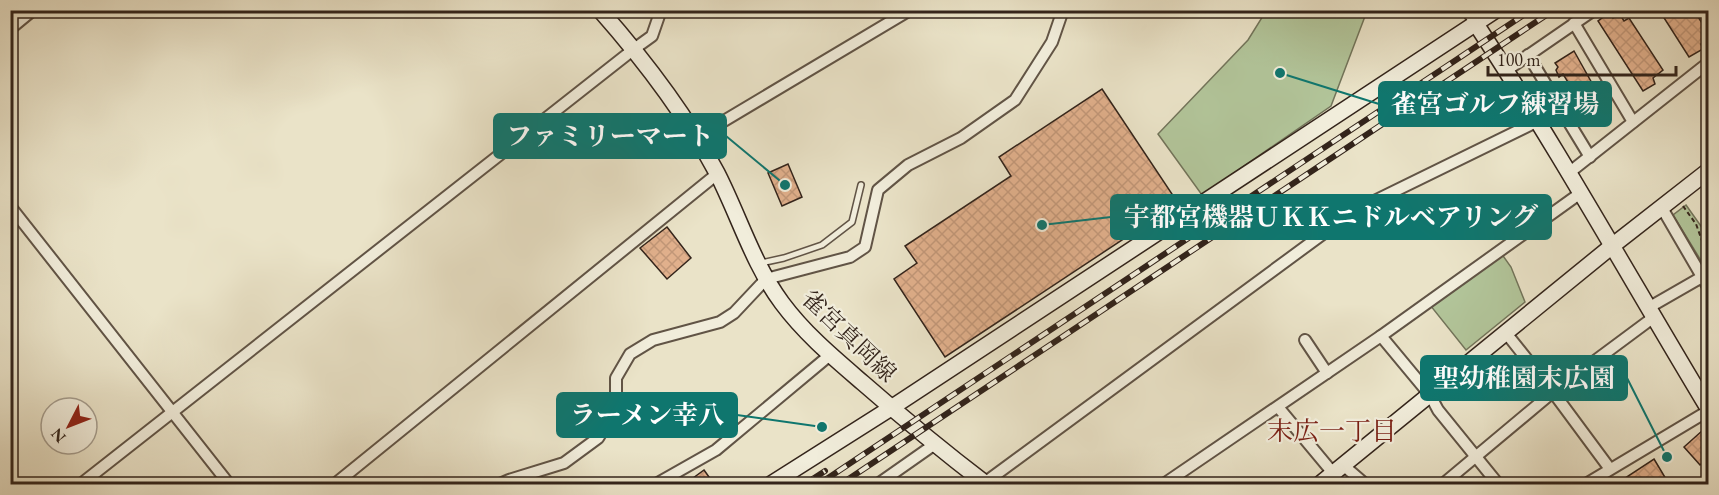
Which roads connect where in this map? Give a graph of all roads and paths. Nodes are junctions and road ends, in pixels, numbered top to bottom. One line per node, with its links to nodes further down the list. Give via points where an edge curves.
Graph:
1 (33, 10): 11 (street)
2 (600, 10): 12 (street, 雀宮真岡線)
3 (661, 10): 12 (street, via 652,36)
4 (910, 10): 18 (street)
5 (1063, 10): 32 (street, via 1052,42 1015,100 961,138 908,165 878,190 865,247 850,257)
6 (1467, 10): 10 (street)
7 (1496, 10): 10 (street)
8 (1594, 10): 9 (street)
9 (1574, 23): 13 (street); 17 (street)
10 (1476, 24): 15 (street); 43 (street)
11 (10, 28)
12 (634, 49): 18 (street, 雀宮真岡線); 45 (street)
13 (1528, 55): 15 (street); 19 (street)
14 (1708, 63): 17 (street)
15 (1507, 70): 16 (street)
16 (1538, 121): 21 (street); 57 (street, via 1354,211)
17 (1633, 122): 19 (street)
18 (697, 137): 22 (street, 雀宮真岡線)
19 (1590, 157): 21 (street)
20 (1708, 171): 25 (street)
21 (1570, 172): 24 (street)
22 (717, 174): 30 (street, 雀宮真岡線); 52 (street)
23 (861, 185): 30 (lane, via 852,222 822,245)
24 (1582, 192): 28 (street); 36 (street)
25 (1676, 196): 27 (street); 29 (path, via 1696,224)
26 (10, 206): 45 (street)
27 (1662, 208): 28 (street); 31 (street)
28 (1612, 246): 34 (street); 35 (street)
29 (1708, 256)
30 (758, 263): 32 (street, 雀宮真岡線)
31 (1702, 277): 33 (street); 34 (street)
32 (766, 279): 38 (street, 雀宮真岡線, via 794,319); 53 (street, via 735,313 720,322 653,340 630,354 616,378 616,409 598,438 564,464)
33 (1708, 287)
34 (1651, 313): 40 (street); 44 (street)
35 (1506, 333): 40 (street); 41 (street)
36 (1381, 336): 39 (street); 41 (street)
37 (1305, 340): 39 (street)
38 (830, 355): 43 (street, 雀宮真岡線); 54 (street, via 716,450)
39 (1327, 373): 42 (street)
40 (1553, 392): 47 (street); 49 (street)
41 (1430, 395): 47 (street); 48 (street)
42 (1278, 407): 48 (street); 58 (street)
43 (891, 408): 46 (street, 雀宮真岡線); 55 (street)
44 (1708, 410): 49 (street)
45 (172, 414): 50 (street); 51 (street)
46 (935, 444): 56 (street); 57 (street, 雀宮真岡線)
47 (1476, 458): 61 (street); 62 (street)
48 (1338, 469): 59 (street); 60 (street)
49 (1610, 469): 63 (street)
50 (81, 484)
51 (230, 484)
52 (335, 484)
53 (500, 484)
54 (656, 484)
55 (771, 484)
56 (878, 484)
57 (984, 484)
58 (1164, 484)
59 (1320, 484)
60 (1365, 484)
61 (1443, 484)
62 (1498, 484)
63 (1586, 484)

